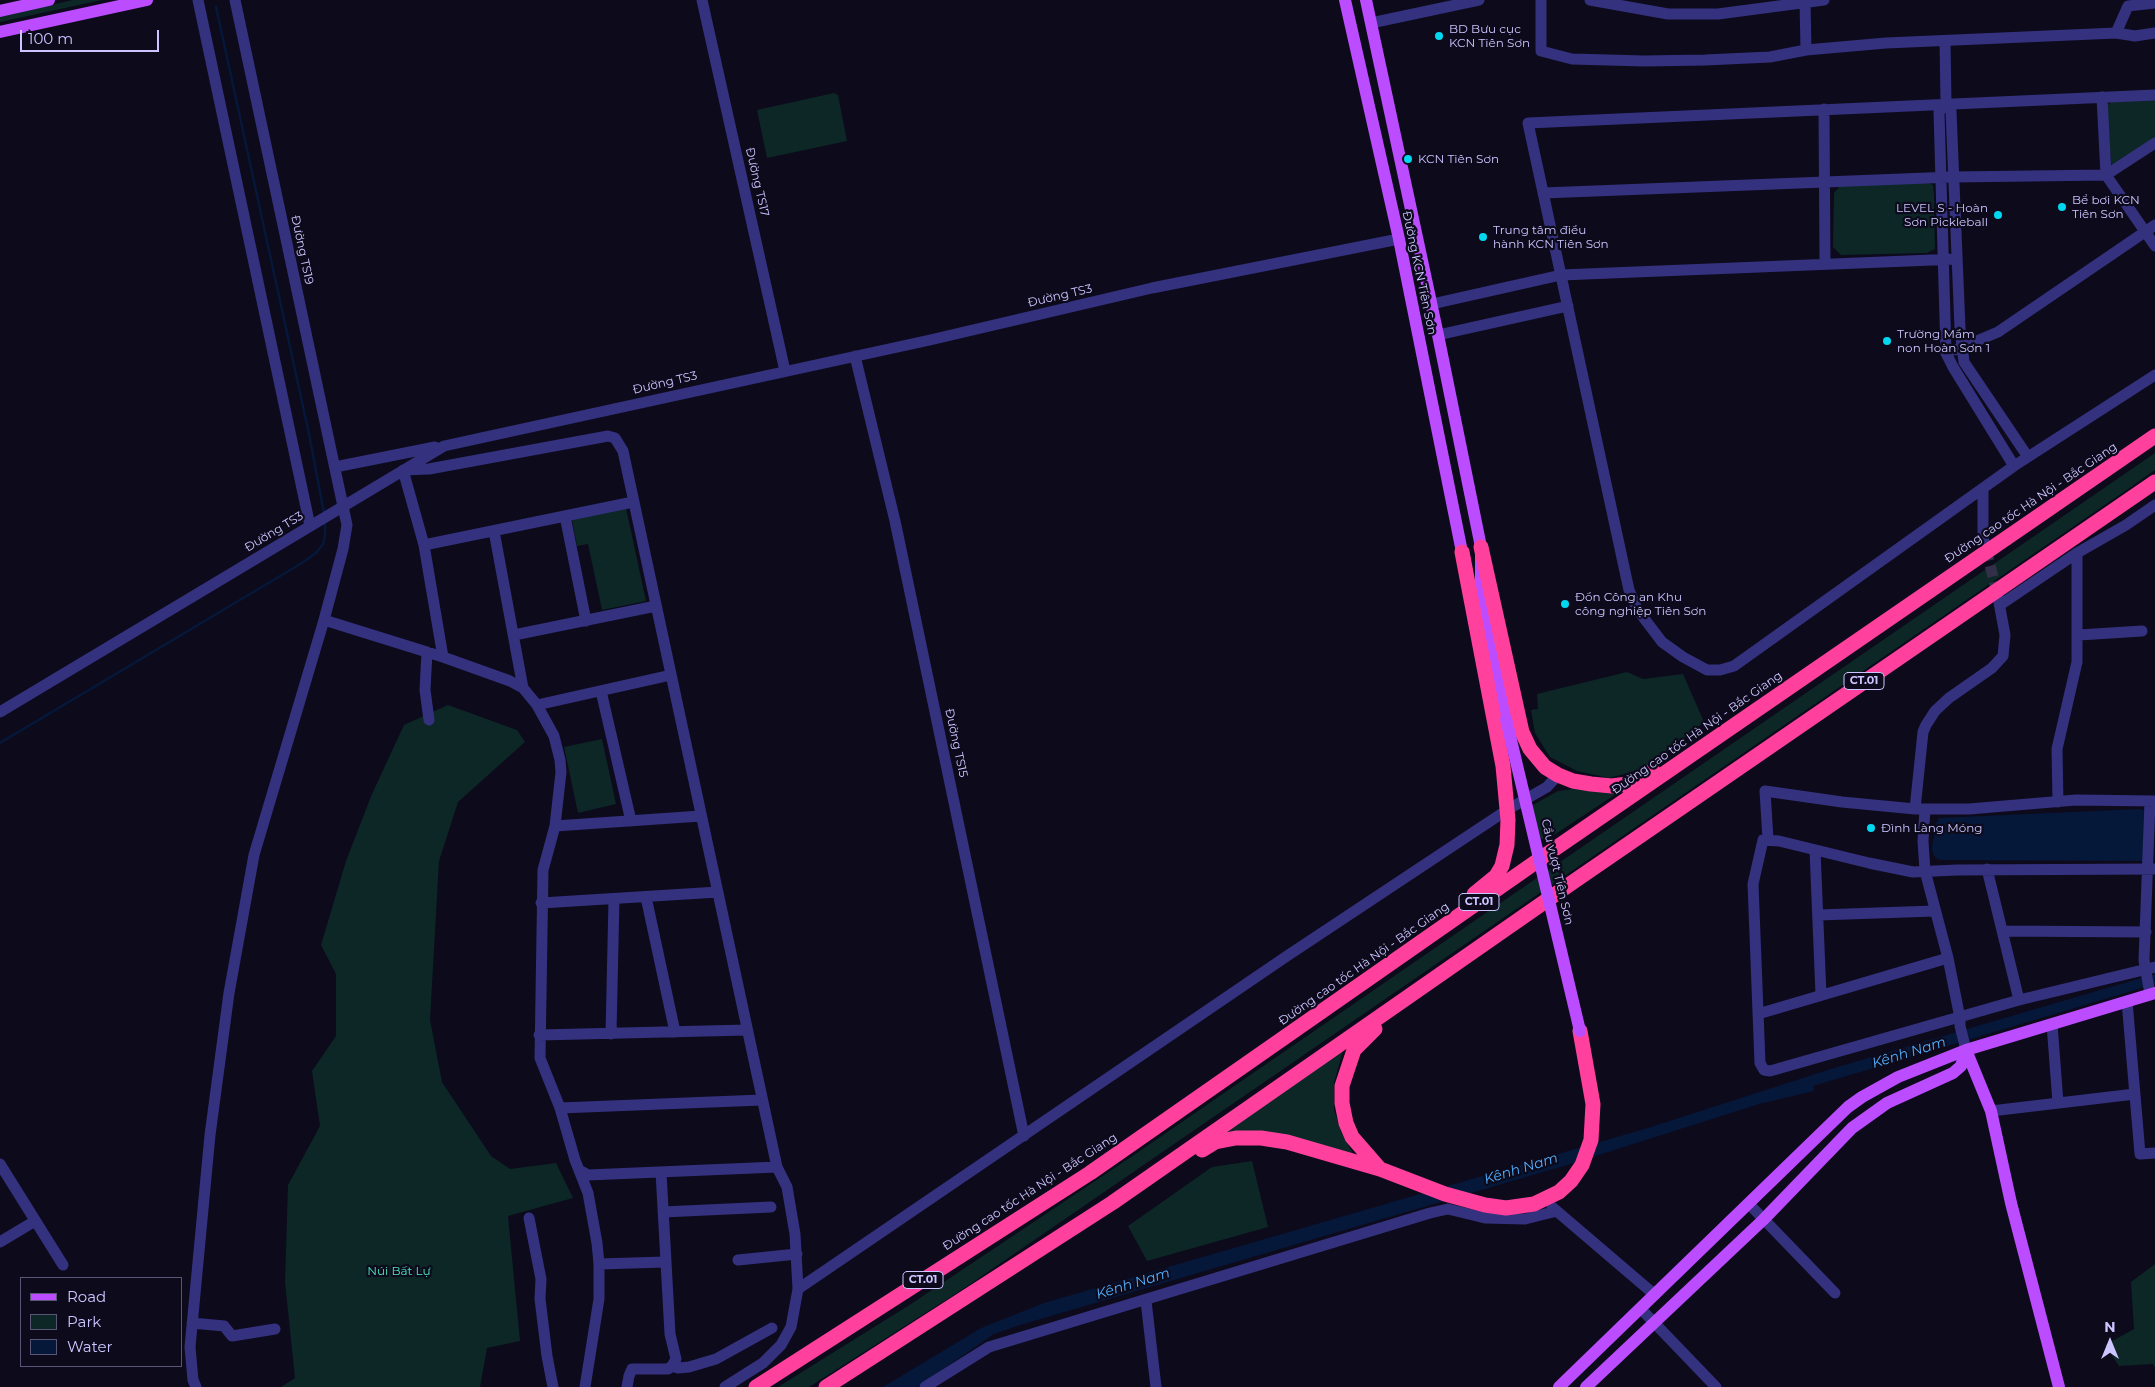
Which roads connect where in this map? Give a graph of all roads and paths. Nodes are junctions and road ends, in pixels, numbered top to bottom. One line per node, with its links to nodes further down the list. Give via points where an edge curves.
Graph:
1 (50, 0): 16 (main road)
2 (147, 0): 18 (main road)
3 (198, 0): 62 (street)
4 (235, 0): 54 (street, Đường TS19)
5 (702, 0): 48 (street, Đường TS17)
6 (1345, 0): 36 (main road, Đường KCN Tiên Sơn)
7 (1366, 0): 17 (main road, Đường KCN Tiên Sơn)
8 (1479, 0): 17 (street)
9 (1541, 0): 22 (street, via 1541,51 1572,59 1705,60 1770,57)
10 (1590, 0): 15 (street, via 1668,14)
11 (1824, 0): 12 (street)
12 (1808, 1): 15 (street); 22 (street)
13 (2128, 3): 14 (street); 20 (street)
14 (2155, 3)
15 (1734, 6)
16 (0, 11)
17 (1371, 23): 35 (main road, Đường KCN Tiên Sơn)
18 (0, 32)
19 (2155, 33): 20 (street)
20 (2116, 34): 21 (street)
21 (1945, 41): 22 (street); 25 (street)
22 (1806, 50)
23 (2155, 95): 24 (street)
24 (2102, 97): 25 (street); 28 (street)
25 (1946, 103): 26 (street); 29 (street, via 1939,112); 30 (street, via 1951,112)
26 (1824, 109): 31 (street); 32 (street, via 1528,123)
27 (2155, 143): 28 (street)
28 (2106, 175): 30 (street); 34 (street)
29 (1941, 177): 30 (street); 31 (street); 38 (street)
30 (1953, 177): 39 (street)
31 (1825, 182): 32 (street); 40 (street)
32 (1543, 193): 41 (street)
33 (2155, 224): 34 (street)
34 (2145, 231): 37 (street); 45 (street, via 1998,332)
35 (1417, 235): 36 (main road); 42 (main road, Đường KCN Tiên Sơn)
36 (1399, 239): 47 (street, Đường TS3, via 1152,288); 67 (main road, Đường KCN Tiên Sơn)
37 (2155, 246)
38 (1944, 259): 39 (street); 40 (street); 46 (street)
39 (1957, 259): 45 (street)
40 (1825, 264): 41 (street)
41 (1561, 275): 42 (street); 43 (street)
42 (1432, 304): 44 (main road, Đường KCN Tiên Sơn)
43 (1568, 306): 44 (street); 57 (street, via 1629,590 1637,609 1662,642 1707,670 1734,666)
44 (1438, 335): 65 (main road, Đường KCN Tiên Sơn)
45 (1962, 348): 46 (street); 52 (street, via 1964,362)
46 (1946, 353): 53 (street)
47 (855, 356): 48 (street, Đường TS3); 127 (street, Đường TS15, via 895,521)
48 (785, 370): 51 (street, Đường TS3)
49 (2155, 375): 52 (street)
50 (2155, 436): 74 (highway, Đường cao tốc Hà Nội - Bắc Giang / CT.01)
51 (444, 446): 54 (street); 55 (street, Đường TS3)
52 (2028, 457): 53 (street)
53 (2014, 466): 57 (street)
54 (335, 467): 60 (street, Đường TS19)
55 (403, 470): 58 (street, via 429,469 608,436 615,438 623,451); 60 (street, Đường TS3); 64 (street)
56 (2155, 482): 98 (highway, CT.01)
57 (1983, 490): 66 (street)
58 (633, 502): 61 (street); 70 (street)
59 (2155, 505): 68 (street)
60 (338, 509): 62 (street, Đường TS3); 71 (street, Đường TS19, via 347,525 344,549)
61 (565, 516): 63 (street); 72 (street)
62 (310, 526): 83 (street, Đường TS3)
63 (494, 531): 64 (street); 75 (street)
64 (424, 545): 78 (street)
65 (1481, 547): 69 (main road, Đường KCN Tiên Sơn); 85 (highway, via 1522,732 1530,749 1545,767)
66 (1986, 550)
67 (1462, 552): 69 (main road, Đường KCN Tiên Sơn); 89 (highway, via 1503,766)
68 (2077, 553): 76 (street); 88 (street, via 1999,601 2005,635 2003,656 1992,668 1934,711 1923,732)
69 (1480, 592): 117 (main road, Cầu vượt Tiên Sơn, bridge, via 1506,720)
70 (656, 606): 72 (street); 79 (street)
71 (324, 620): 77 (street); 155 (street, Đường TS19, via 254,855 243,912 228,993 210,1135)
72 (586, 621): 75 (street)
73 (2142, 631): 76 (street)
74 (1868, 633): 85 (highway, via 1814,660 1645,777 1612,786 1573,781); 134 (highway, Đường cao tốc Hà Nội - Bắc Giang / CT.01)
75 (514, 635): 80 (street)
76 (2078, 635): 87 (street, via 2077,662 2056,749)
77 (427, 652): 78 (street); 84 (street, via 425,690)
78 (443, 657): 80 (street)
79 (671, 675): 81 (street); 90 (street)
80 (523, 688): 82 (street)
81 (601, 691): 82 (street); 91 (street)
82 (537, 705): 92 (street, via 554,736 560,760)
83 (0, 712)
84 (429, 720)
85 (1558, 775): 89 (street, via 1547,787)
86 (2153, 801): 87 (street); 96 (street)
87 (2058, 802): 88 (street)
88 (1920, 809): 93 (street, via 1765,791); 97 (street)
89 (1507, 810): 127 (street); 134 (highway, via 1507,845 1496,876 1470,898 1153,1119)
90 (701, 816): 91 (street); 99 (street)
91 (631, 821): 92 (street)
92 (555, 826): 102 (street, via 543,870)
93 (1768, 838): 94 (street); 113 (street, via 1763,840 1753,884)
94 (1816, 850): 97 (street, via 1904,870); 104 (street)
95 (1987, 869): 96 (street); 97 (street); 105 (street)
96 (2152, 869): 106 (street)
97 (1925, 871): 103 (street)
98 (1573, 882): 131 (highway, via 1503,940 1370,1033 1354,1050 1342,1086 1346,1123 1352,1137); 154 (highway, CT.01, via 1112,1203)
99 (718, 892): 100 (street); 116 (street)
100 (646, 897): 101 (street); 118 (street)
101 (614, 899): 102 (street); 119 (street)
102 (541, 903): 120 (street)
103 (1935, 911): 104 (street); 107 (street)
104 (1818, 915): 110 (street)
105 (2002, 931): 106 (street); 111 (street)
106 (2146, 932): 108 (street)
107 (1948, 958): 110 (street); 114 (street)
108 (2149, 970): 109 (street); 111 (street)
109 (2153, 994): 112 (main road)
110 (1821, 995): 113 (street)
111 (2019, 1000): 114 (street)
112 (2127, 1001): 115 (main road); 122 (street)
113 (1758, 1014): 114 (street, via 1760,1063 1764,1070 1770,1071)
114 (1960, 1022): 121 (street)
115 (2052, 1024): 121 (main road); 124 (street)
116 (747, 1030): 118 (street); 123 (street)
117 (1580, 1031): 135 (highway, via 1592,1094 1592,1132 1582,1165 1565,1187)
118 (675, 1032): 119 (street)
119 (611, 1034): 120 (street)
120 (539, 1035): 125 (street, via 540,1058)
121 (1966, 1050): 126 (main road); 136 (main road, via 1898,1077 1848,1107); 141 (main road, via 1961,1066 1953,1074 1888,1104 1852,1128)
122 (2135, 1094): 124 (street); 128 (street, via 2140,1154)
123 (762, 1100): 125 (street); 130 (street)
124 (2058, 1103): 126 (street)
125 (560, 1108): 132 (street)
126 (1991, 1111): 172 (main road, via 2012,1210)
127 (1024, 1136): 149 (street)
128 (2155, 1153)
129 (0, 1164): 142 (street)
130 (777, 1167): 133 (street); 144 (street, via 787,1187)
131 (1380, 1169): 135 (highway, via 1477,1203 1506,1208); 154 (highway, via 1278,1141 1236,1138 1215,1142 1047,1255)
132 (580, 1170): 133 (street, via 588,1175); 147 (street, via 588,1193)
133 (661, 1172): 139 (street)
134 (1090, 1172): 165 (highway, Đường cao tốc Hà Nội - Bắc Giang / CT.01)
135 (1543, 1200): 138 (street)
136 (1748, 1204): 141 (street); 151 (main road)
137 (771, 1207): 139 (street)
138 (1557, 1211): 151 (street); 152 (street, via 1525,1219 1486,1218 1448,1209)
139 (663, 1212): 146 (street)
140 (529, 1218): 161 (street, via 541,1279 540,1298)
141 (1763, 1220): 150 (street); 156 (main road)
142 (35, 1221): 143 (street); 148 (street)
143 (0, 1242)
144 (797, 1254): 145 (street); 149 (street)
145 (738, 1260)
146 (665, 1262): 147 (street); 159 (street, via 670,1334 676,1359)
147 (599, 1264): 162 (street, via 599,1299)
148 (63, 1265)
149 (798, 1288): 164 (street, via 791,1327 780,1345 763,1363)
150 (1835, 1293)
151 (1656, 1295): 153 (main road)
152 (1146, 1301): 167 (street, via 989,1347); 168 (street)
153 (1641, 1310): 156 (street); 169 (main road)
154 (939, 1314): 166 (highway, CT.01)
155 (192, 1323): 158 (street, via 224,1326 232,1336); 160 (street, Đường TS19, via 190,1347)
156 (1654, 1323): 170 (main road); 171 (street)
157 (772, 1328): 159 (street, via 716,1359 689,1367)
158 (275, 1329)
159 (672, 1366): 163 (street, via 668,1369 632,1369)
160 (196, 1387)
161 (553, 1387)
162 (585, 1387)
163 (627, 1387)
164 (725, 1387)
165 (756, 1387)
166 (826, 1387)
167 (925, 1387)
168 (1156, 1387)
169 (1559, 1387)
170 (1586, 1387)
171 (1716, 1387)
172 (2059, 1387)

